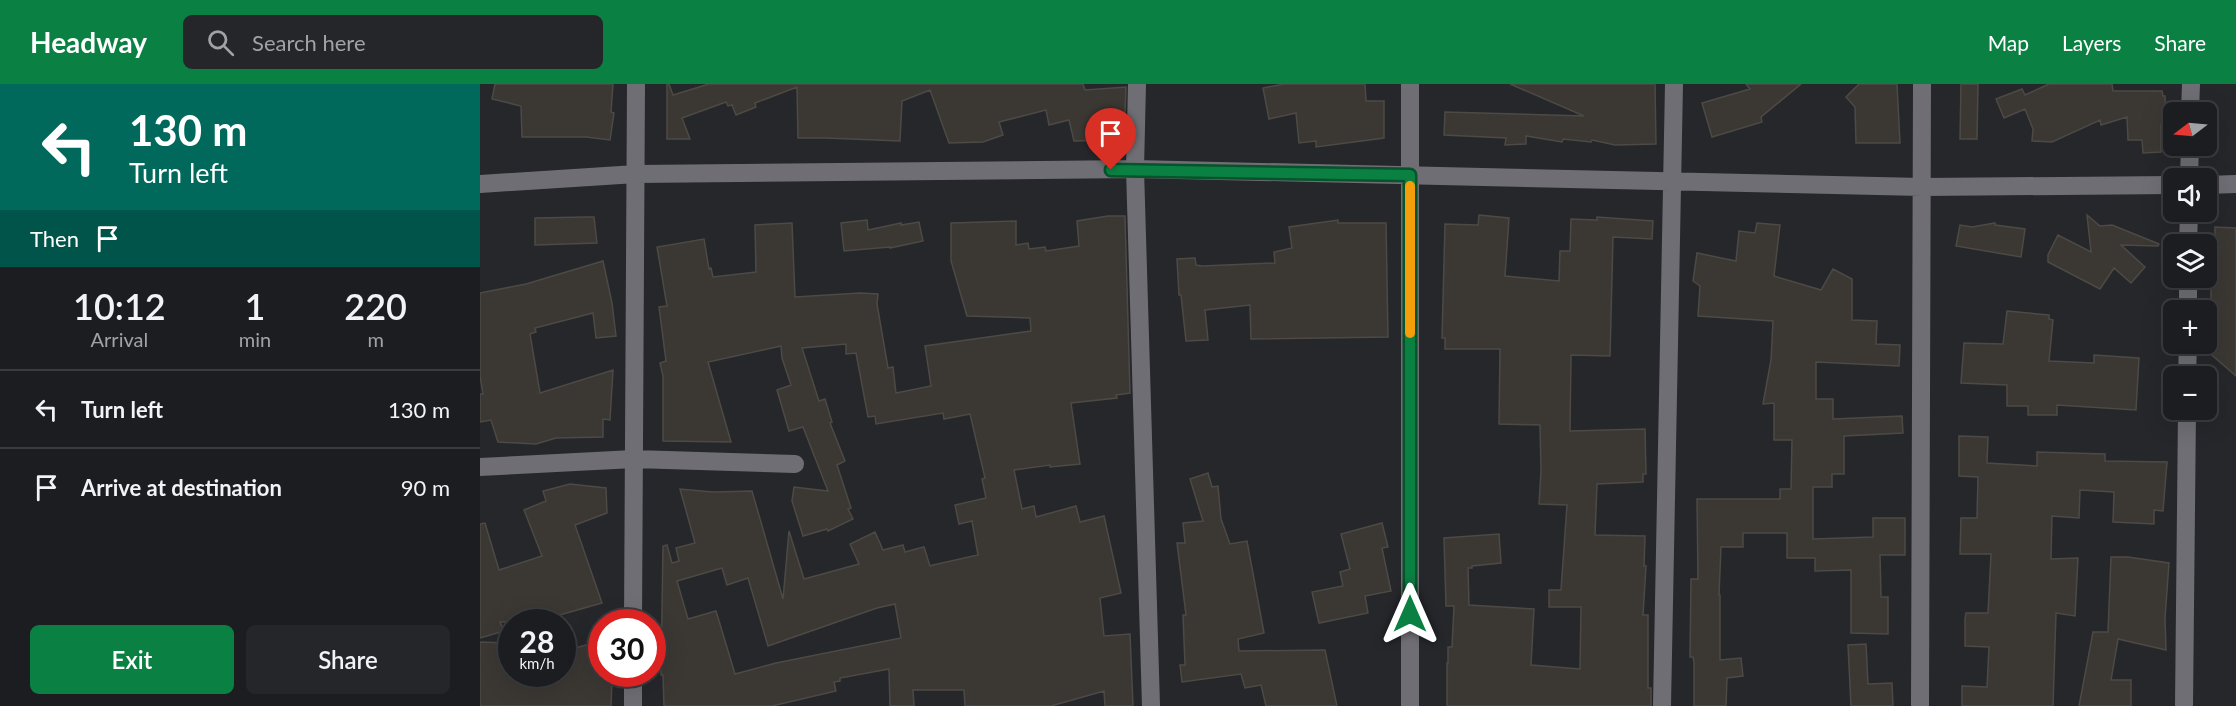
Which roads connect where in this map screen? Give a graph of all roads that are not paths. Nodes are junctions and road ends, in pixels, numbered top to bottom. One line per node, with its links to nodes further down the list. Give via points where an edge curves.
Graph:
1 (636, 84): 9 (street)
2 (1137, 84): 8 (street)
3 (1410, 84): 10 (street)
4 (1674, 84): 11 (street)
5 (1922, 84): 16 (street)
6 (2191, 84): 7 (street)
7 (2190, 102)
8 (1135, 169): 9 (street); 10 (street); 24 (street)
9 (636, 174): 12 (street); 18 (street)
10 (1410, 175): 11 (street); 25 (street)
11 (1673, 181): 16 (street); 26 (street)
12 (480, 184)
13 (2217, 184): 14 (street)
14 (2236, 184)
15 (2163, 185): 16 (street)
16 (1922, 187): 27 (street)
17 (2187, 420): 28 (street)
18 (634, 459): 19 (street); 20 (street); 21 (street)
19 (795, 464)
20 (480, 467)
21 (633, 609)
22 (633, 687): 23 (street)
23 (633, 706)
24 (1151, 706)
25 (1410, 706)
26 (1662, 706)
27 (1920, 706)
28 (2184, 706)

